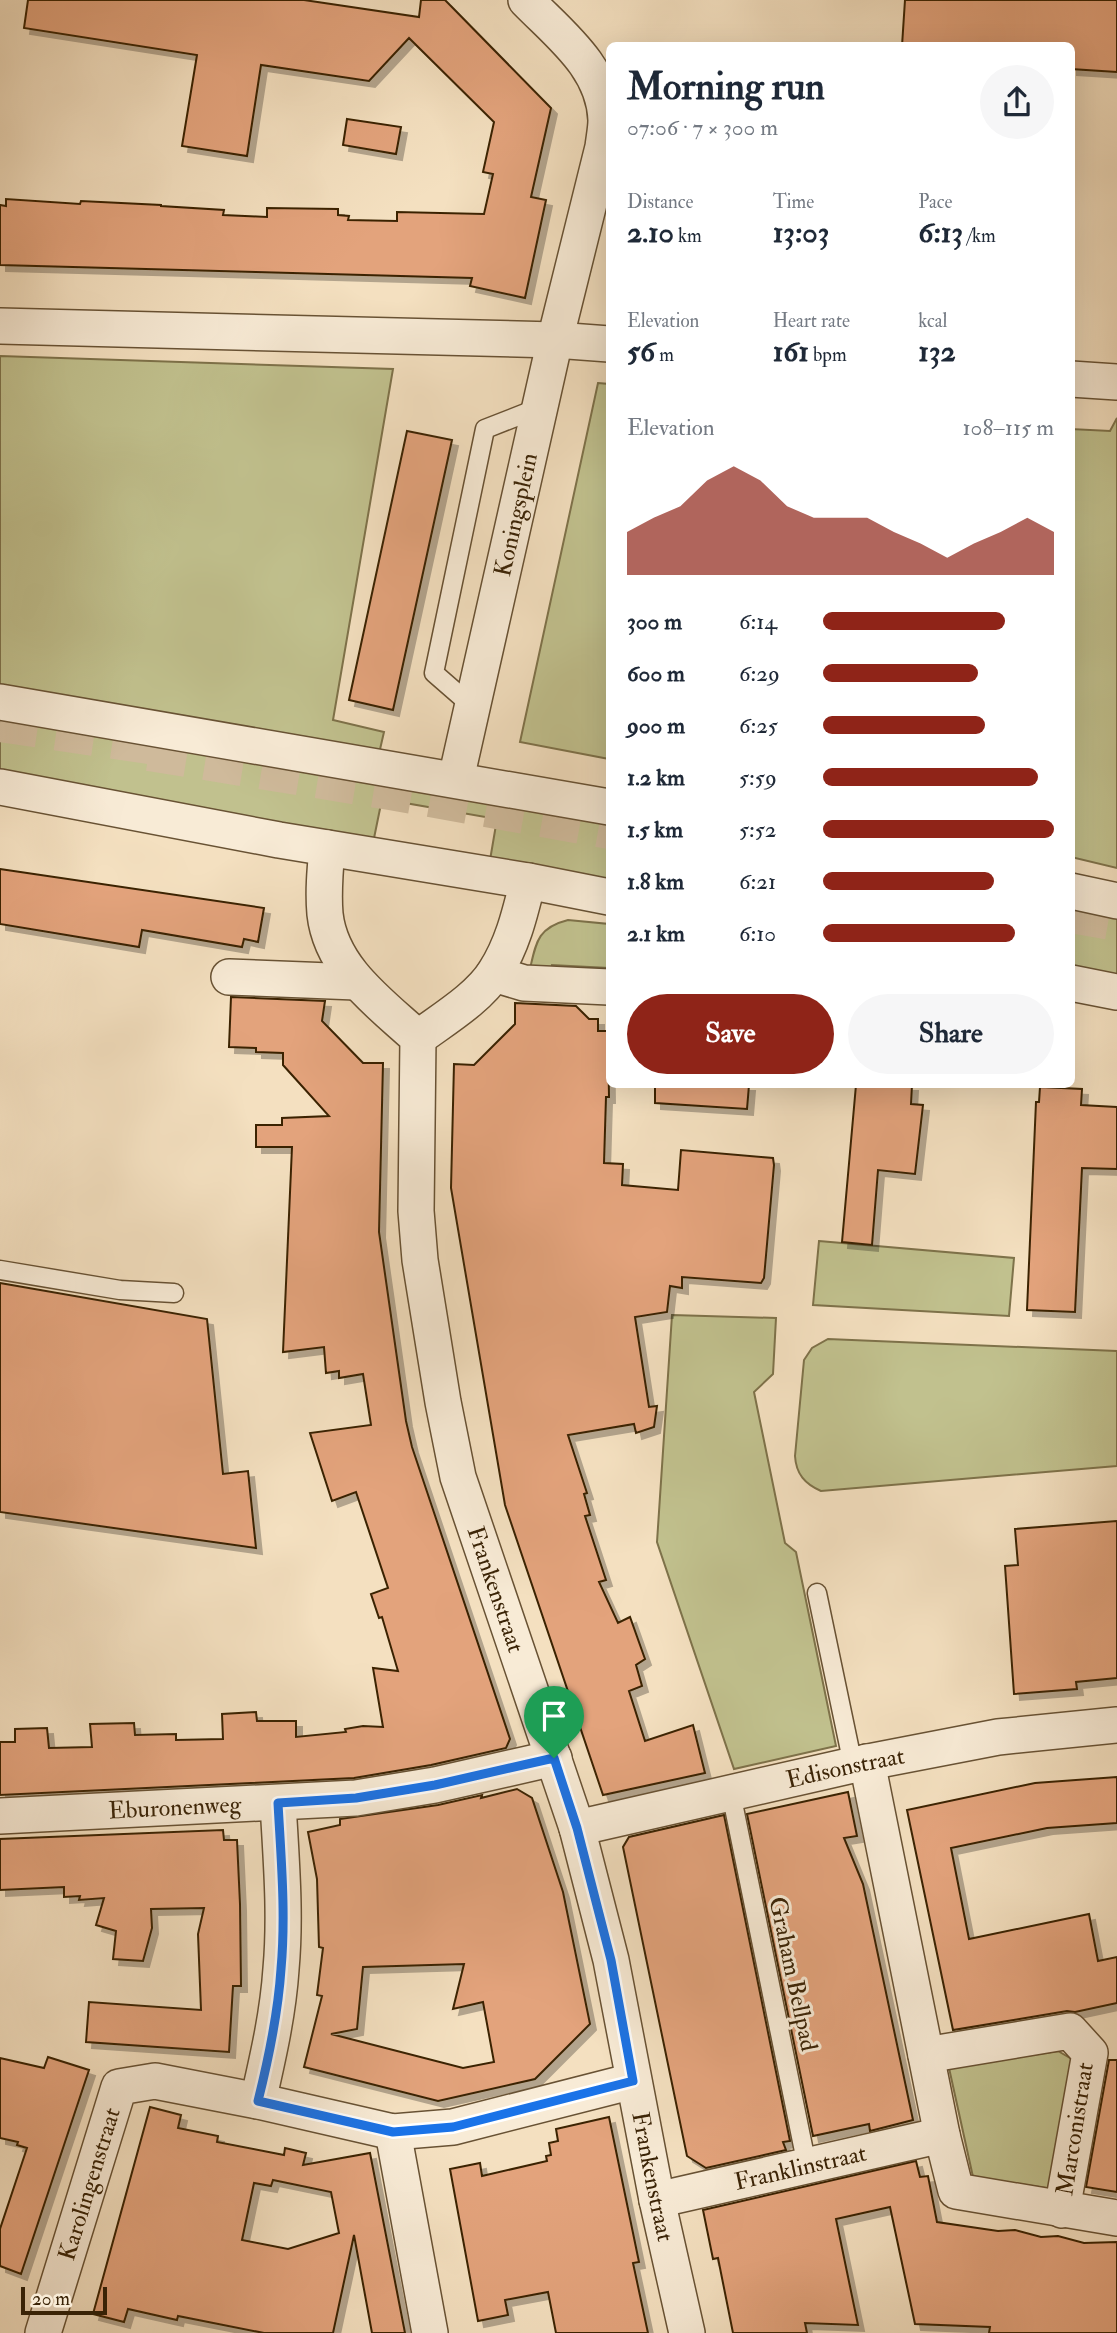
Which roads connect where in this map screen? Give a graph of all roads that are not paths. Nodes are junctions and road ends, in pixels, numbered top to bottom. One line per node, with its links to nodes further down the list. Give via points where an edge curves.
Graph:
1 (527, 0): 3 (street, Koningsplein, via 587,63 600,86 606,120)
2 (0, 326): 3 (street)
3 (555, 340): 4 (street); 5 (street, Koningsplein)
4 (606, 344)
5 (541, 407): 7 (street, Koningsplein); 7 (lane, via 485,429 434,673)
6 (0, 702): 8 (street)
7 (472, 708): 8 (street, Koningsplein)
8 (456, 779): 10 (street)
9 (0, 787): 11 (street)
10 (606, 806)
11 (327, 848): 12 (street); 18 (street, via 325,918 336,951)
12 (528, 881): 14 (street); 16 (street, via 517,927)
13 (1075, 892): 15 (street)
14 (606, 896)
15 (1117, 901)
16 (494, 974): 20 (street, via 524,983); 22 (street)
17 (229, 977): 18 (street)
18 (356, 982): 22 (street)
19 (1075, 984): 21 (street)
20 (606, 987)
21 (1117, 992)
22 (418, 1038): 27 (street, Frankenstraat, via 416,1211 443,1402 458,1477)
23 (0, 1269): 24 (lane, via 120,1290)
24 (174, 1293)
25 (817, 1593): 28 (lane)
26 (1117, 1725): 28 (street, Edisonstraat, via 998,1737)
27 (554, 1758): 30 (street, Eburonenweg, via 382,1794); 32 (street, Frankenstraat)
28 (860, 1764): 29 (street, Edisonstraat); 33 (street, Marconistraat)
29 (731, 1793): 32 (street, Edisonstraat); 38 (lane, Graham Bellpad)
30 (278, 1803): 31 (street, Eburonenweg); 35 (street, via 282,1968 273,2039)
31 (0, 1816)
32 (577, 1828): 34 (street, Frankenstraat, via 611,1960)
33 (926, 2056): 37 (street, Marconistraat); 40 (street, Marconistraat, via 1070,2031 1090,2053)
34 (633, 2081): 36 (street, via 453,2127); 39 (street, Frankenstraat)
35 (258, 2101): 36 (street); 42 (street, Karolingenstraat, via 155,2081 119,2087)
36 (393, 2132): 43 (street)
37 (943, 2135): 38 (street, Franklinstraat); 40 (street, Marconistraat, via 956,2191)
38 (807, 2166): 39 (street, Franklinstraat)
39 (657, 2200): 44 (street, Frankenstraat)
40 (1062, 2210): 41 (street, Marconistraat)
41 (1117, 2218)
42 (54, 2331)
43 (430, 2333)
44 (687, 2333)

